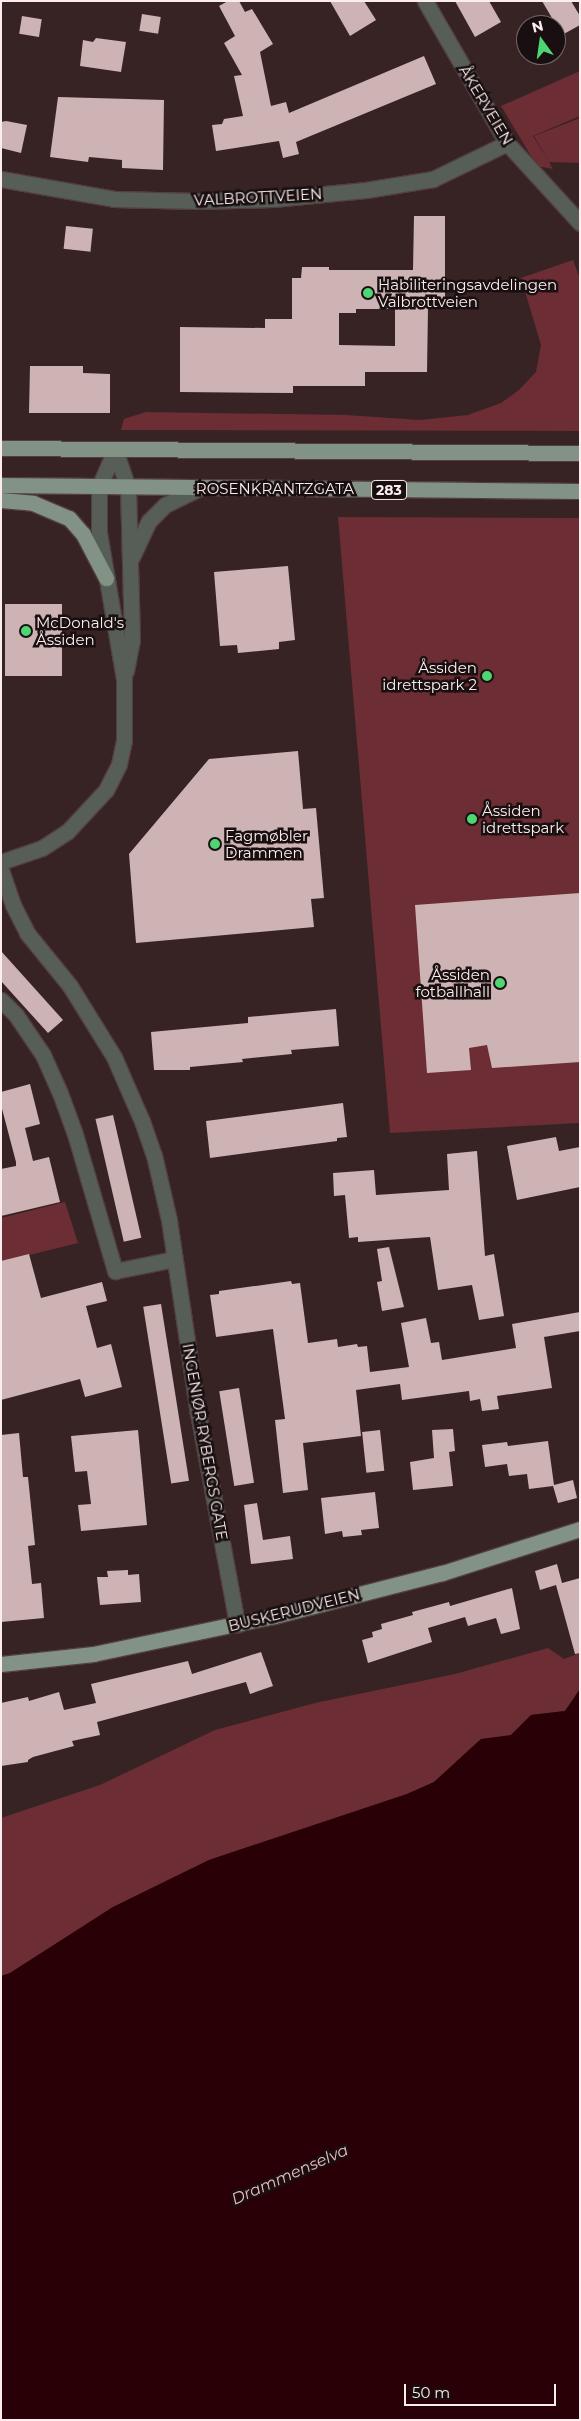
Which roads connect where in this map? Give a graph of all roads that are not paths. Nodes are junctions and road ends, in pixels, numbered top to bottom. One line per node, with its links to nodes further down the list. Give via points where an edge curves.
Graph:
1 (425, 1): 2 (street, ÅKERVEIEN)
2 (507, 142): 3 (street, VALBROTTVEIEN, via 433,179 366,190 273,199 114,199); 4 (street, ÅKERVEIEN)
3 (1, 179)
4 (580, 223)
5 (1, 448): 6 (main road)
6 (115, 450): 7 (main road); 9 (street); 10 (street)
7 (580, 452)
8 (1, 485): 9 (main road, ROSENKRANTZGATA / 283)
9 (99, 486): 10 (main road, ROSENKRANTZGATA / 283); 15 (street, via 99,532)
10 (128, 487): 11 (main road, ROSENKRANTZGATA / 283); 14 (street)
11 (198, 489): 12 (main road, ROSENKRANTZGATA / 283); 14 (street, via 165,505 149,521)
12 (580, 490)
13 (1, 500): 15 (main road, via 33,503 69,518 83,534)
14 (130, 563): 16 (street, via 132,640)
15 (106, 578): 16 (street)
16 (124, 680): 17 (street, via 124,741 106,790 67,832 42,848)
17 (1, 862)
18 (1, 870): 20 (street, INGENIØR RYBERGS GATE, via 27,933 70,986 114,1057 128,1087 154,1155)
19 (1, 1000): 20 (street, via 44,1054 76,1134 115,1271)
20 (174, 1259): 22 (street, INGENIØR RYBERGS GATE, via 198,1413)
21 (580, 1529): 22 (main road, BUSKERUDVEIEN, via 442,1573)
22 (237, 1624): 23 (main road, BUSKERUDVEIEN, via 93,1654)
23 (1, 1664)

